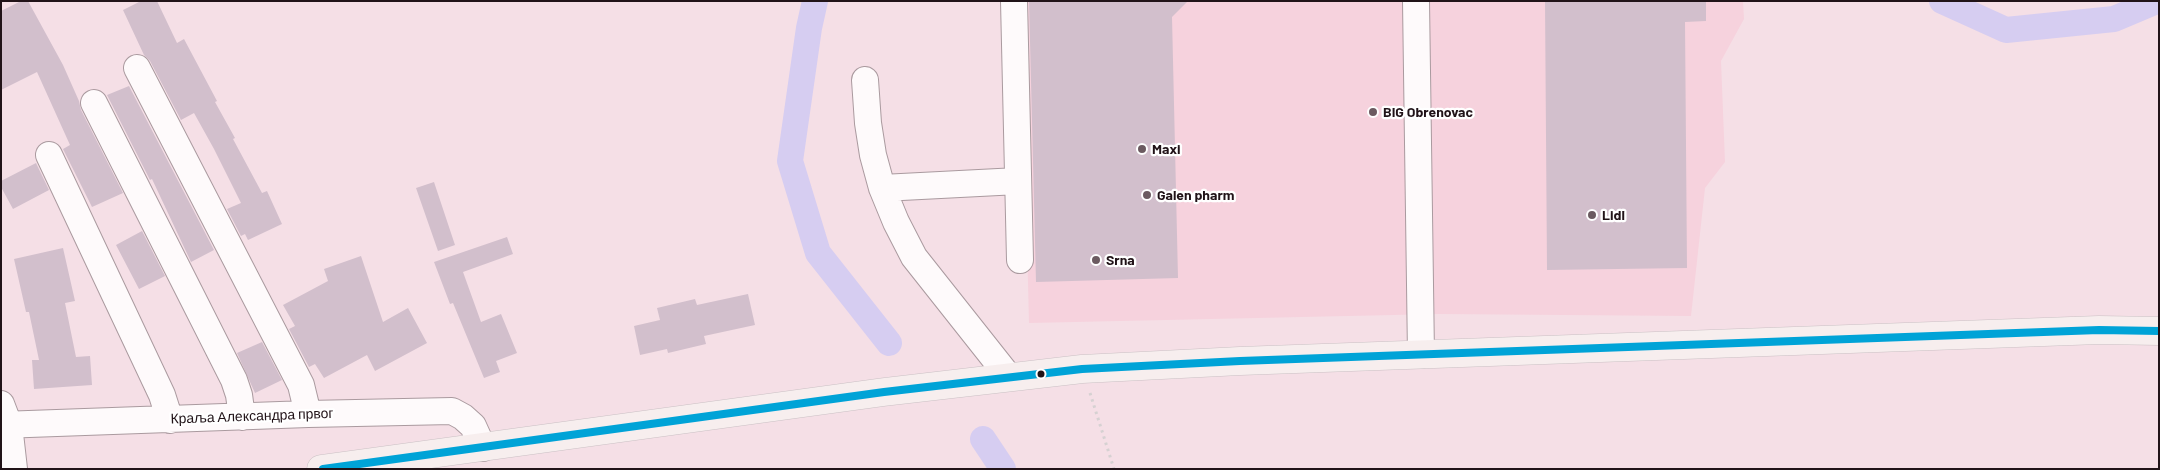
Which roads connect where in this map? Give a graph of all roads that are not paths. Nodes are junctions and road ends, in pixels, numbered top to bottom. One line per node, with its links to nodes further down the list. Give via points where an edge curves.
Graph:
1 (1014, 1): 7 (street)
2 (1416, 1): 11 (street)
3 (137, 68): 13 (street, via 301,385)
4 (865, 80): 8 (street, via 873,155)
5 (94, 103): 15 (street, via 234,380)
6 (49, 155): 16 (street, via 162,395)
7 (1018, 181): 8 (street); 9 (street)
8 (882, 188): 12 (street, via 914,257)
9 (1020, 260)
10 (2159, 331): 11 (main road, via 2099,330)
11 (1421, 354): 12 (main road, via 1082,369)
12 (1010, 377): 17 (main road)
13 (308, 414): 15 (street, Краља Александра првог); 17 (street, Краља Александра првог, via 452,411 472,426)
14 (4, 418): 16 (street, Краља Александра првог); 18 (street)
15 (242, 418): 16 (street, Краља Александра првог)
16 (170, 420)
17 (483, 448): 19 (main road)
18 (14, 469)
19 (321, 469)

